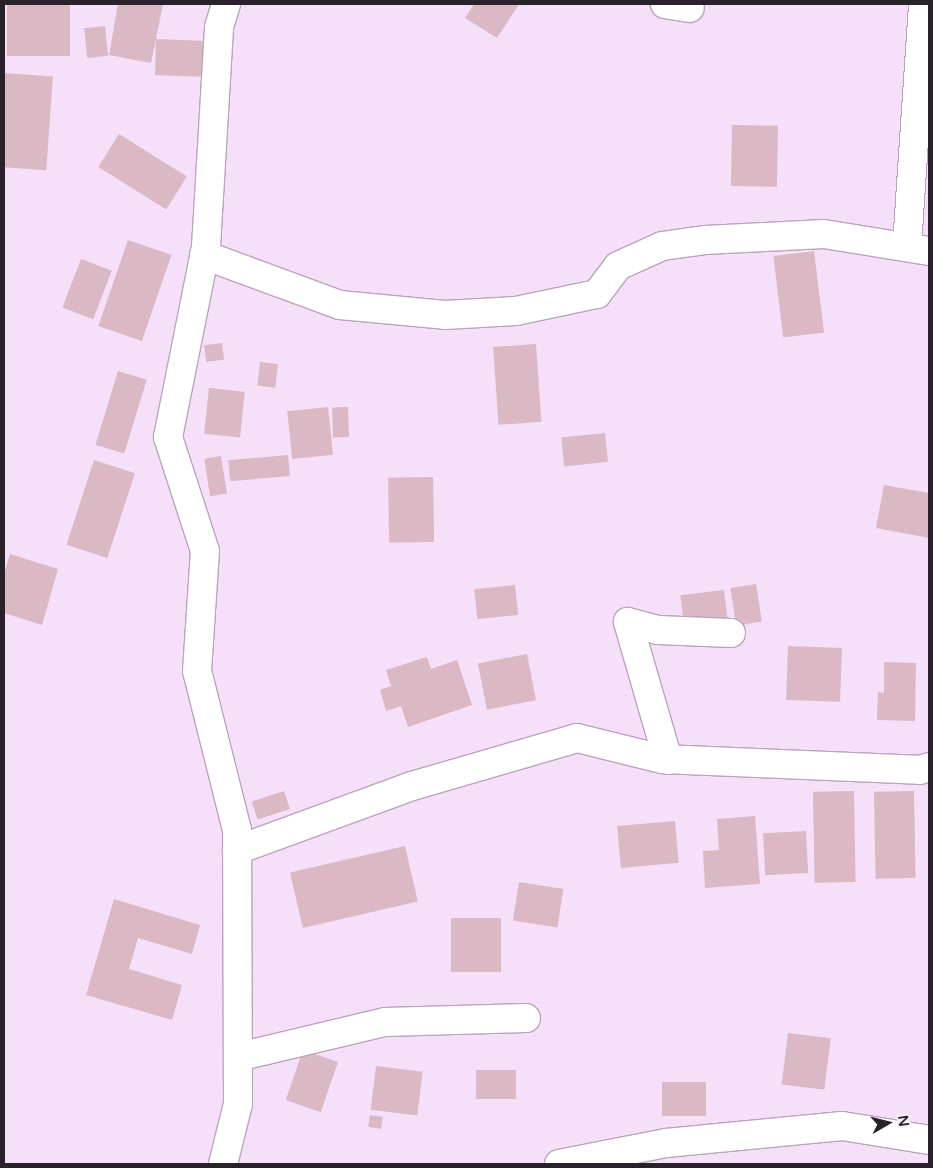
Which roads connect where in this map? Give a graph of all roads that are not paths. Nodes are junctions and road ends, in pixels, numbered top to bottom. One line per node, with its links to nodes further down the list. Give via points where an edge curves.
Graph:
1 (226, 4): 4 (street, via 220,27)
2 (922, 4): 3 (street)
3 (918, 249): 4 (street, via 824,234 705,240 662,246 618,266 597,294 516,311 445,315 340,305)
4 (204, 255): 8 (street, via 168,437 205,551 196,671 237,830)
5 (731, 633): 6 (street, via 658,630 628,622)
6 (668, 760): 7 (street, via 920,770); 8 (street, via 577,738 412,786)
7 (929, 767)
8 (237, 850): 10 (street)
9 (526, 1018): 10 (street, via 385,1022)
10 (238, 1057): 12 (street, via 238,1104)
11 (929, 1140): 13 (street, via 842,1126 666,1143)
12 (223, 1164)
13 (559, 1164)

